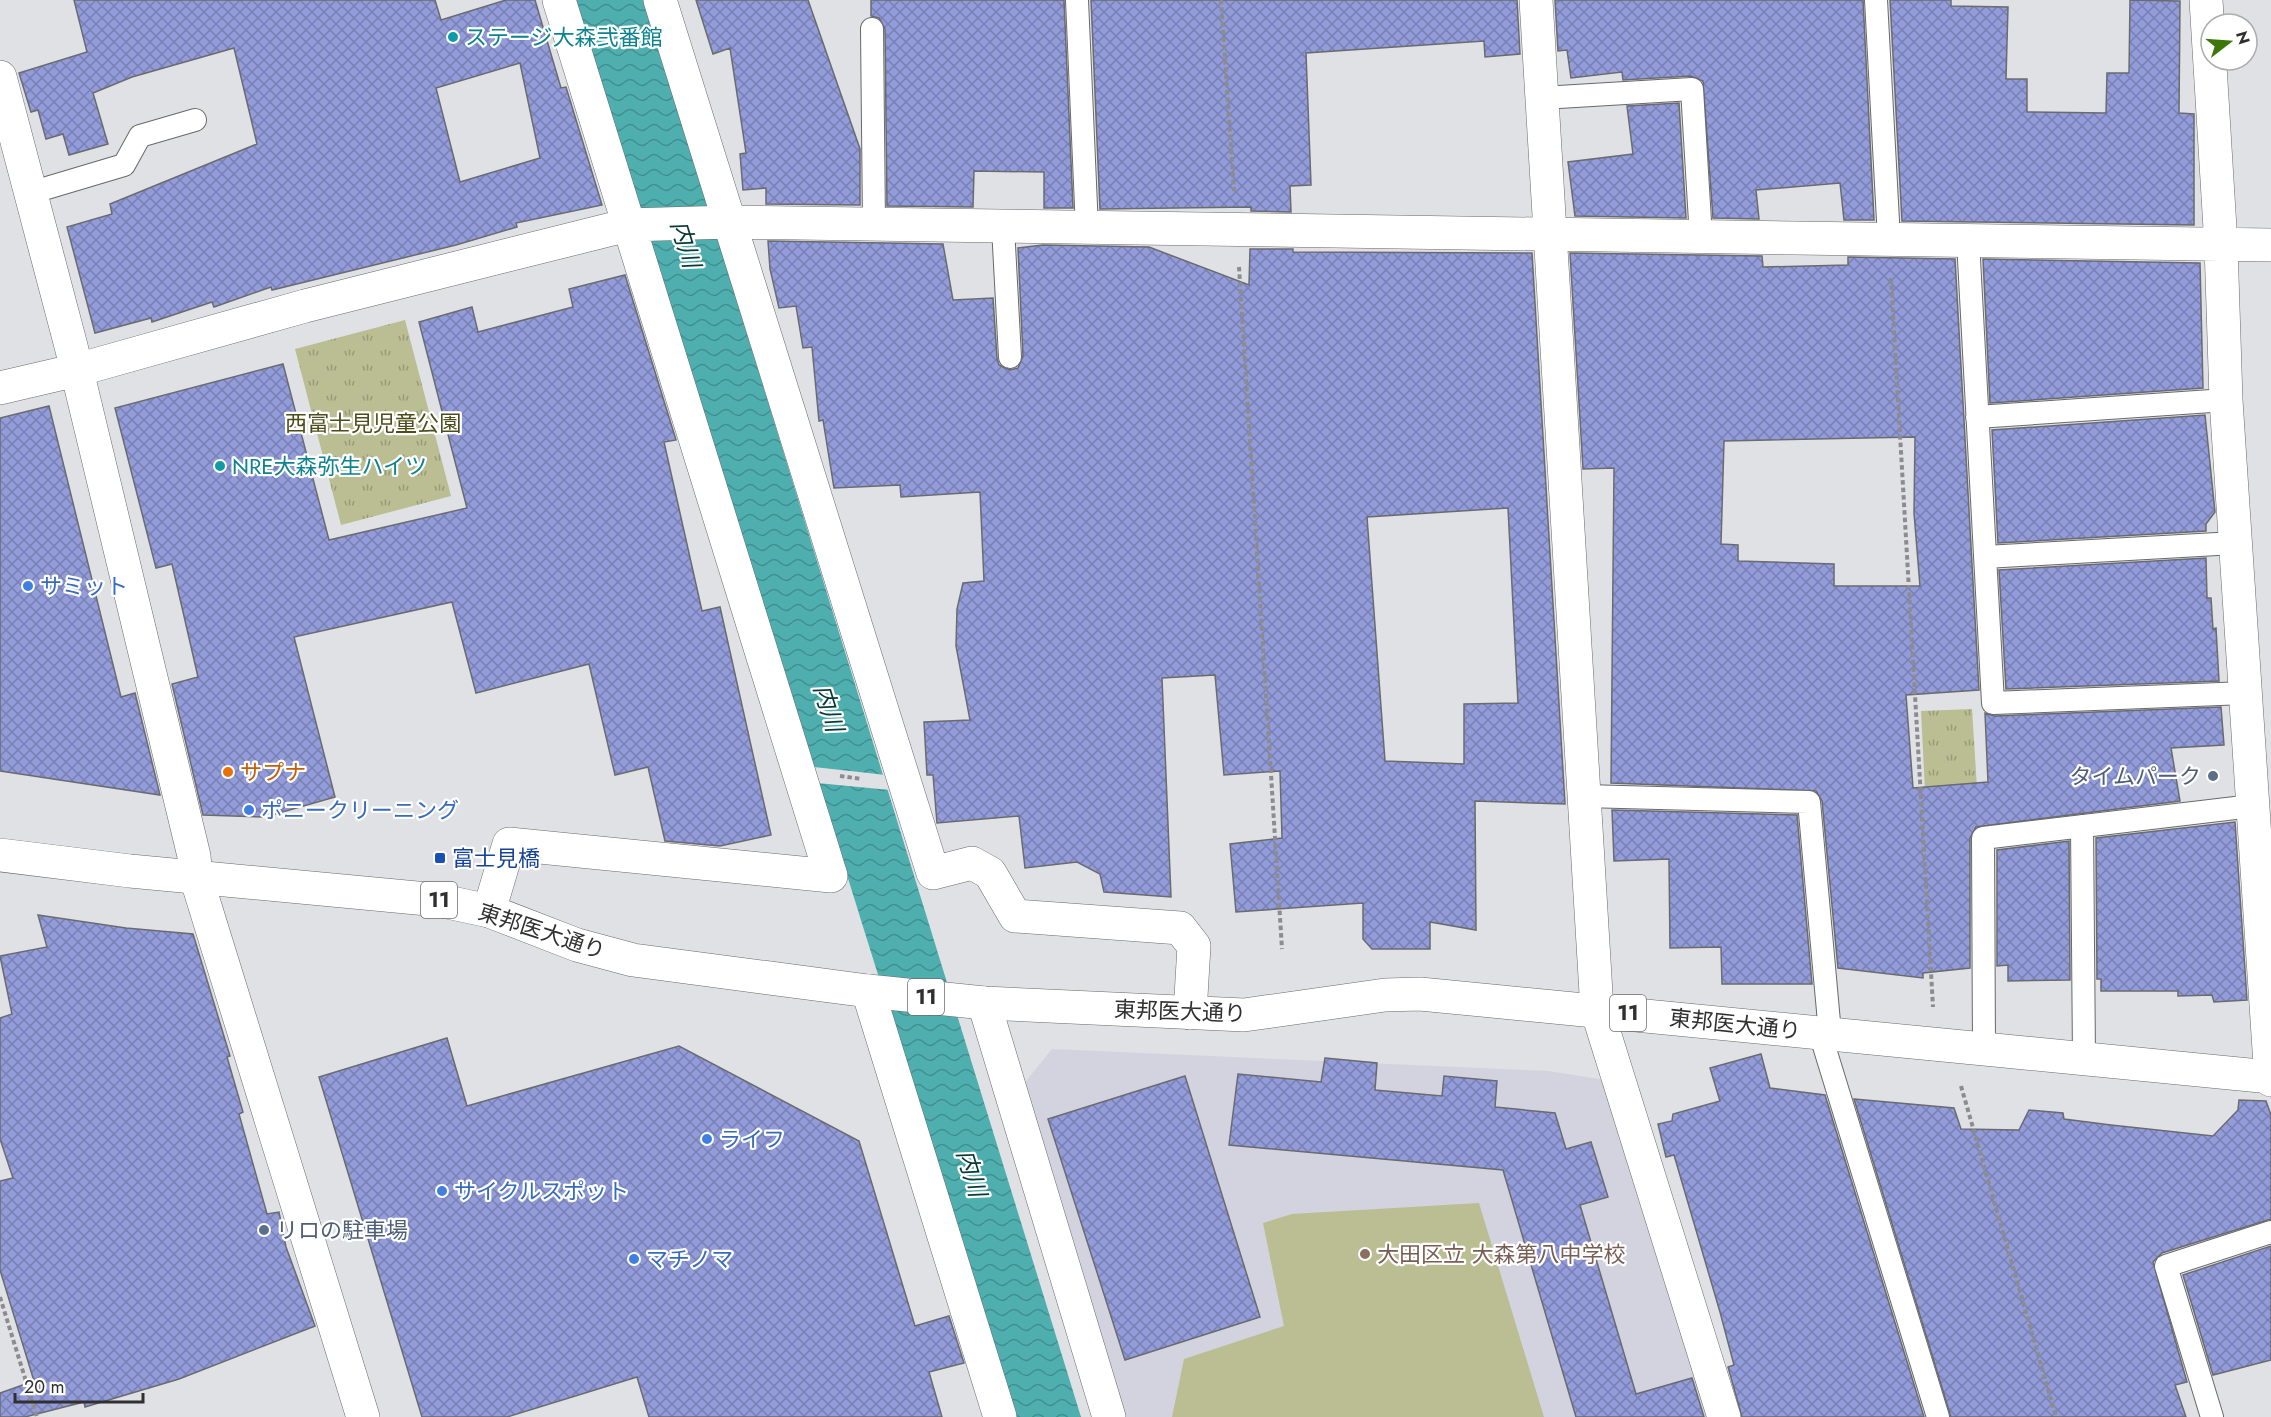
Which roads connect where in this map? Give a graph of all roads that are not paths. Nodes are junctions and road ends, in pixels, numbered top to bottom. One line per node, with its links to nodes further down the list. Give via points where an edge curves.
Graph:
1 (559, 0): 14 (street)
2 (660, 0): 12 (street)
3 (1077, 0): 16 (lane)
4 (1536, 0): 9 (street)
5 (1876, 0): 19 (lane)
6 (2206, 0): 21 (street)
7 (872, 29): 13 (lane)
8 (0, 77): 11 (street)
9 (1542, 98): 17 (street); 18 (lane, via 1692,89)
10 (195, 120): 11 (lane, via 140,136 124,165)
11 (30, 193): 24 (street)
12 (729, 222): 13 (street); 14 (street); 40 (street, via 933,873 972,863 990,873 1015,916 1180,928 1194,946)
13 (874, 224): 15 (street)
14 (628, 225): 24 (street, via 305,306); 36 (street, via 831,876 509,844)
15 (1003, 227): 16 (street); 23 (lane)
16 (1087, 229): 17 (street)
17 (1551, 236): 18 (street); 31 (street)
18 (1701, 238): 19 (street)
19 (1888, 240): 20 (street)
20 (1968, 241): 21 (street); 27 (lane)
21 (2221, 245): 22 (street); 26 (street)
22 (2271, 245)
23 (1010, 357)
24 (77, 370): 25 (street); 35 (street)
25 (0, 388)
26 (2226, 400): 27 (lane); 28 (street)
27 (1977, 417): 29 (lane)
28 (2235, 543): 29 (lane); 30 (street)
29 (1985, 557): 30 (lane, via 1993,703)
30 (2245, 693): 32 (street)
31 (1584, 796): 39 (street); 41 (lane, via 1809,802)
32 (2252, 806): 33 (lane); 44 (street)
33 (2082, 826): 42 (lane, via 1983,838); 43 (lane)
34 (0, 855): 35 (street, 東邦医大通り / 11)
35 (196, 877): 36 (street, 東邦医大通り / 11, via 438,900); 46 (street)
36 (489, 911): 37 (street, 東邦医大通り / 11, via 577,945 633,960)
37 (868, 991): 38 (street, 11); 47 (street)
38 (984, 1003): 40 (street, 東邦医大通り / 11); 48 (street)
39 (1597, 1010): 40 (street, 東邦医大通り / 11, via 1385,994 1244,1015); 41 (street, 東邦医大通り / 11); 49 (street)
40 (1190, 1013)
41 (1825, 1033): 42 (street, 東邦医大通り / 11); 50 (lane)
42 (1984, 1049): 43 (street, 東邦医大通り / 11)
43 (2084, 1059): 44 (street, 東邦医大通り / 11)
44 (2271, 1078)
45 (2271, 1232): 51 (lane, via 2166,1266)
46 (363, 1417)
47 (1000, 1417)
48 (1109, 1417)
49 (1724, 1417)
50 (1938, 1417)
51 (2212, 1417)

